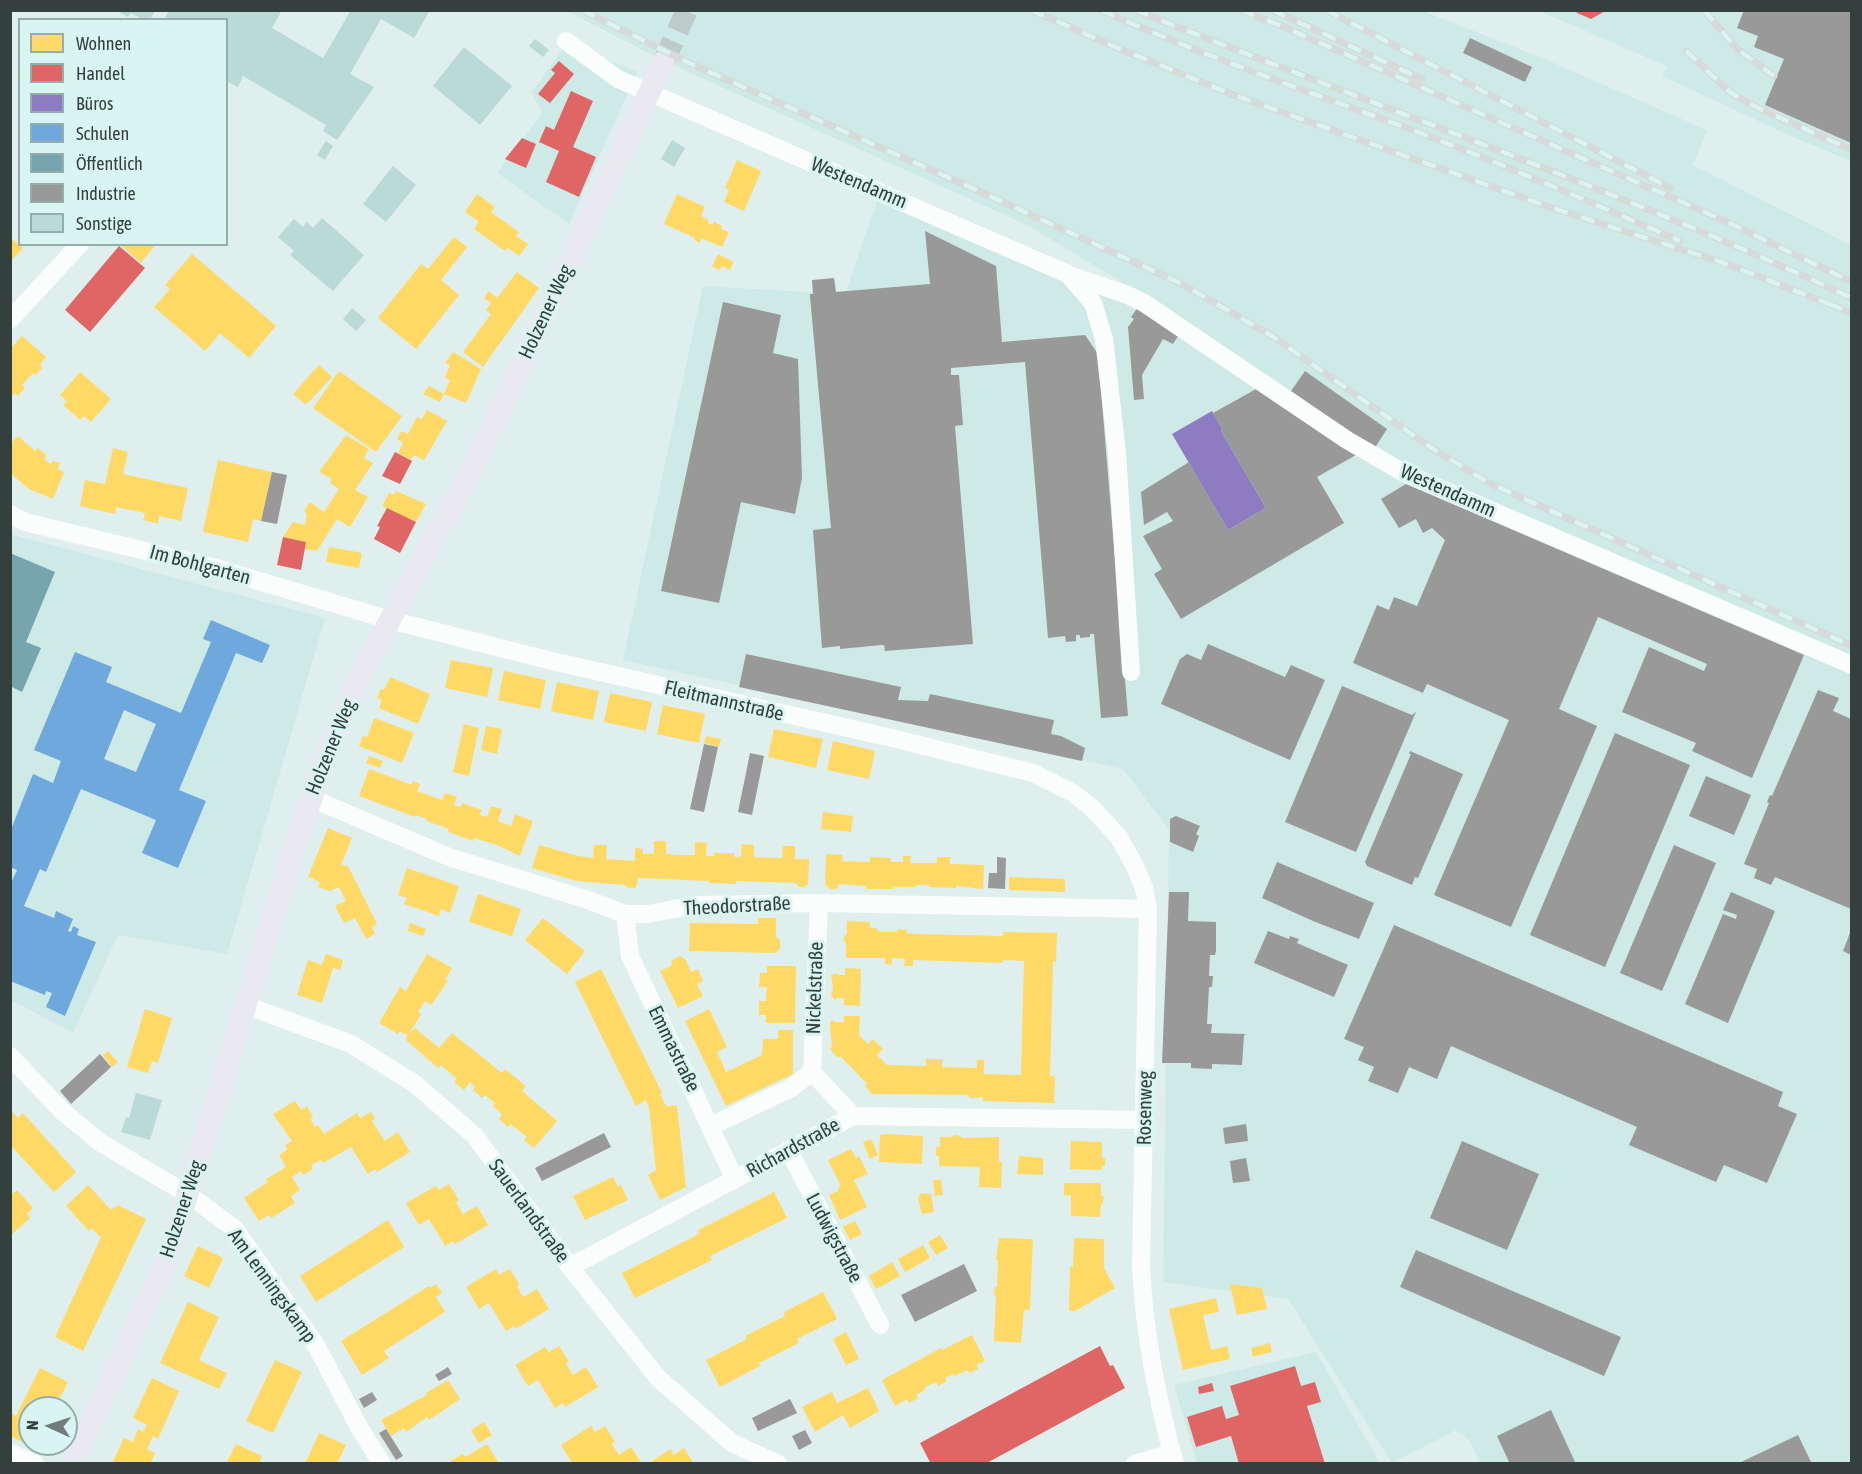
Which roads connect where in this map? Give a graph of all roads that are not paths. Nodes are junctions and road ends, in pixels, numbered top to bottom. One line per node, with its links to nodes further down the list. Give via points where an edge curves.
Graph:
1 (566, 41): 3 (street, Westendamm, via 618,79)
2 (664, 61): 3 (main road, Holzener Weg)
3 (650, 92): 5 (street, Westendamm); 8 (main road, Holzener Weg, via 475,463)
4 (78, 246): 6 (street)
5 (1068, 274): 9 (street, Westendamm, via 1144,303 1347,440 1404,473); 10 (street, Westendamm, via 1093,303 1104,339 1117,453)
6 (10, 320)
7 (10, 514): 8 (street, Im Bohlgarten, via 25,522 212,567)
8 (390, 620): 11 (street, Fleitmannstraße, via 899,740 1033,773); 12 (main road, Holzener Weg, via 358,681)
9 (1851, 665)
10 (1131, 672)
11 (1057, 784): 14 (street, Rosenweg, via 1091,807 1118,836 1135,866)
12 (311, 798): 15 (street, Theodorstraße, via 449,857); 16 (main road, Holzener Weg)
13 (819, 903): 14 (street, Theodorstraße); 15 (street, Theodorstraße, via 695,905); 18 (street, Nickelstraße)
14 (1148, 909): 20 (street, Rosenweg)
15 (625, 914): 21 (street, Emmastraße, via 630,956)
16 (245, 1005): 24 (main road, Holzener Weg); 25 (street, Sauerlandstraße, via 351,1044 415,1084 475,1136)
17 (10, 1056): 24 (street, Am Lenningskamp, via 61,1110 101,1143)
18 (812, 1072): 19 (street); 21 (street, via 791,1088)
19 (853, 1116): 20 (street, Richardstraße); 22 (street, Richardstraße)
20 (1145, 1119): 28 (street, Rosenweg, via 1140,1266 1143,1309 1155,1384)
21 (711, 1126): 23 (street, Emmastraße)
22 (789, 1151): 23 (street, Richardstraße); 26 (street, Ludwigstraße)
23 (735, 1180): 25 (street, Richardstraße)
24 (189, 1195): 30 (main road, Holzener Weg, via 167,1260); 31 (street, Am Lenningskamp, via 235,1229 317,1347)
25 (570, 1267): 32 (street, Sauerlandstraße, via 657,1378 732,1443)
26 (880, 1325)
27 (10, 1453): 29 (street)
28 (1173, 1458): 33 (street)
29 (35, 1464)
30 (72, 1464)
31 (382, 1464)
32 (778, 1464)
33 (1135, 1464)

